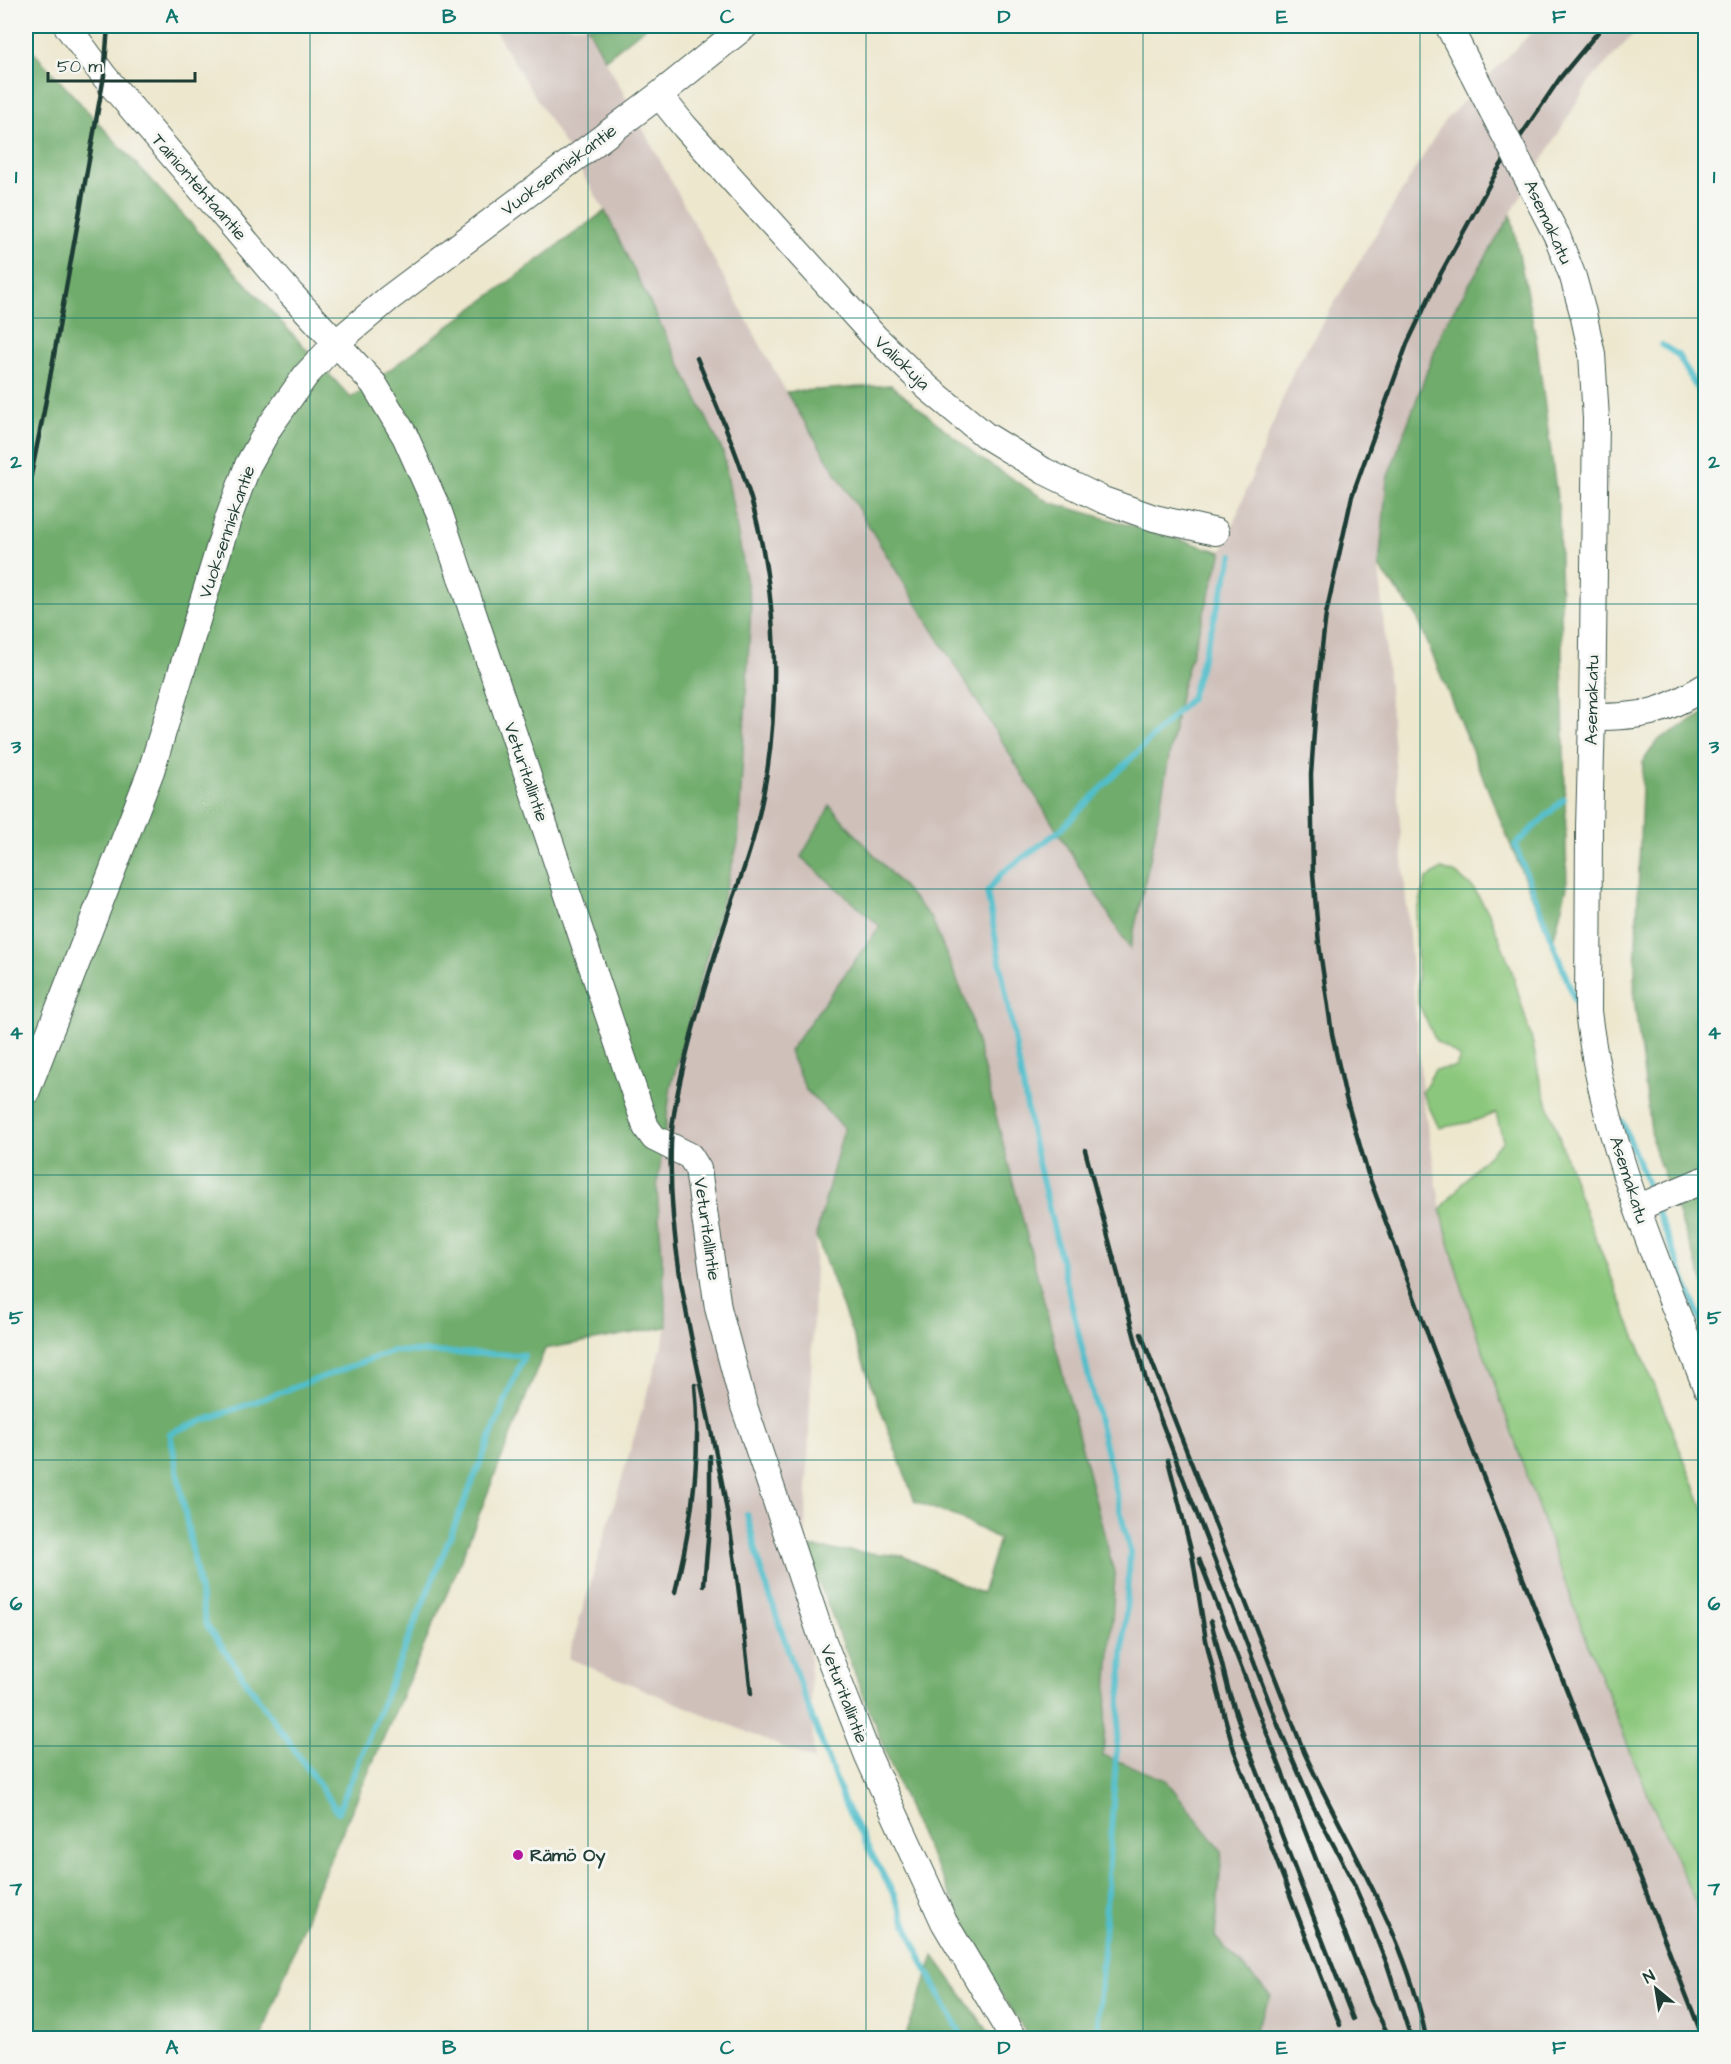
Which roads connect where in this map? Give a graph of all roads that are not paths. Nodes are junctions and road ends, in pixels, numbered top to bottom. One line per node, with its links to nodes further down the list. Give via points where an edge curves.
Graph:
1 (67, 26): 5 (street, Tainiontehtaantie, via 111,84)
2 (745, 26): 4 (street, Vuoksenniskantie)
3 (1449, 26): 8 (street, Asemakatu, bridge, via 1557,236 1573,277 1592,354 1596,419)
4 (659, 95): 5 (street, Vuoksenniskantie, via 388,299); 6 (street, Valiokuja, via 874,336 985,435 1044,471 1103,500 1154,518)
5 (337, 342): 9 (street, Vuoksenniskantie, via 306,375 270,426 249,465 228,519 151,771); 13 (street, Veturitallintie, via 380,392 405,436 439,512 646,1127 654,1138 690,1156 698,1169 718,1308 744,1406 823,1641 868,1756 944,1922)
6 (1216, 532)
7 (1706, 686): 8 (street, via 1657,712)
8 (1592, 717): 11 (street, Asemakatu, via 1588,1011 1591,1041 1617,1152)
9 (26, 1093)
10 (1706, 1179): 11 (street)
11 (1637, 1208): 12 (street, Asemakatu)
12 (1706, 1387)
13 (1013, 2038)

